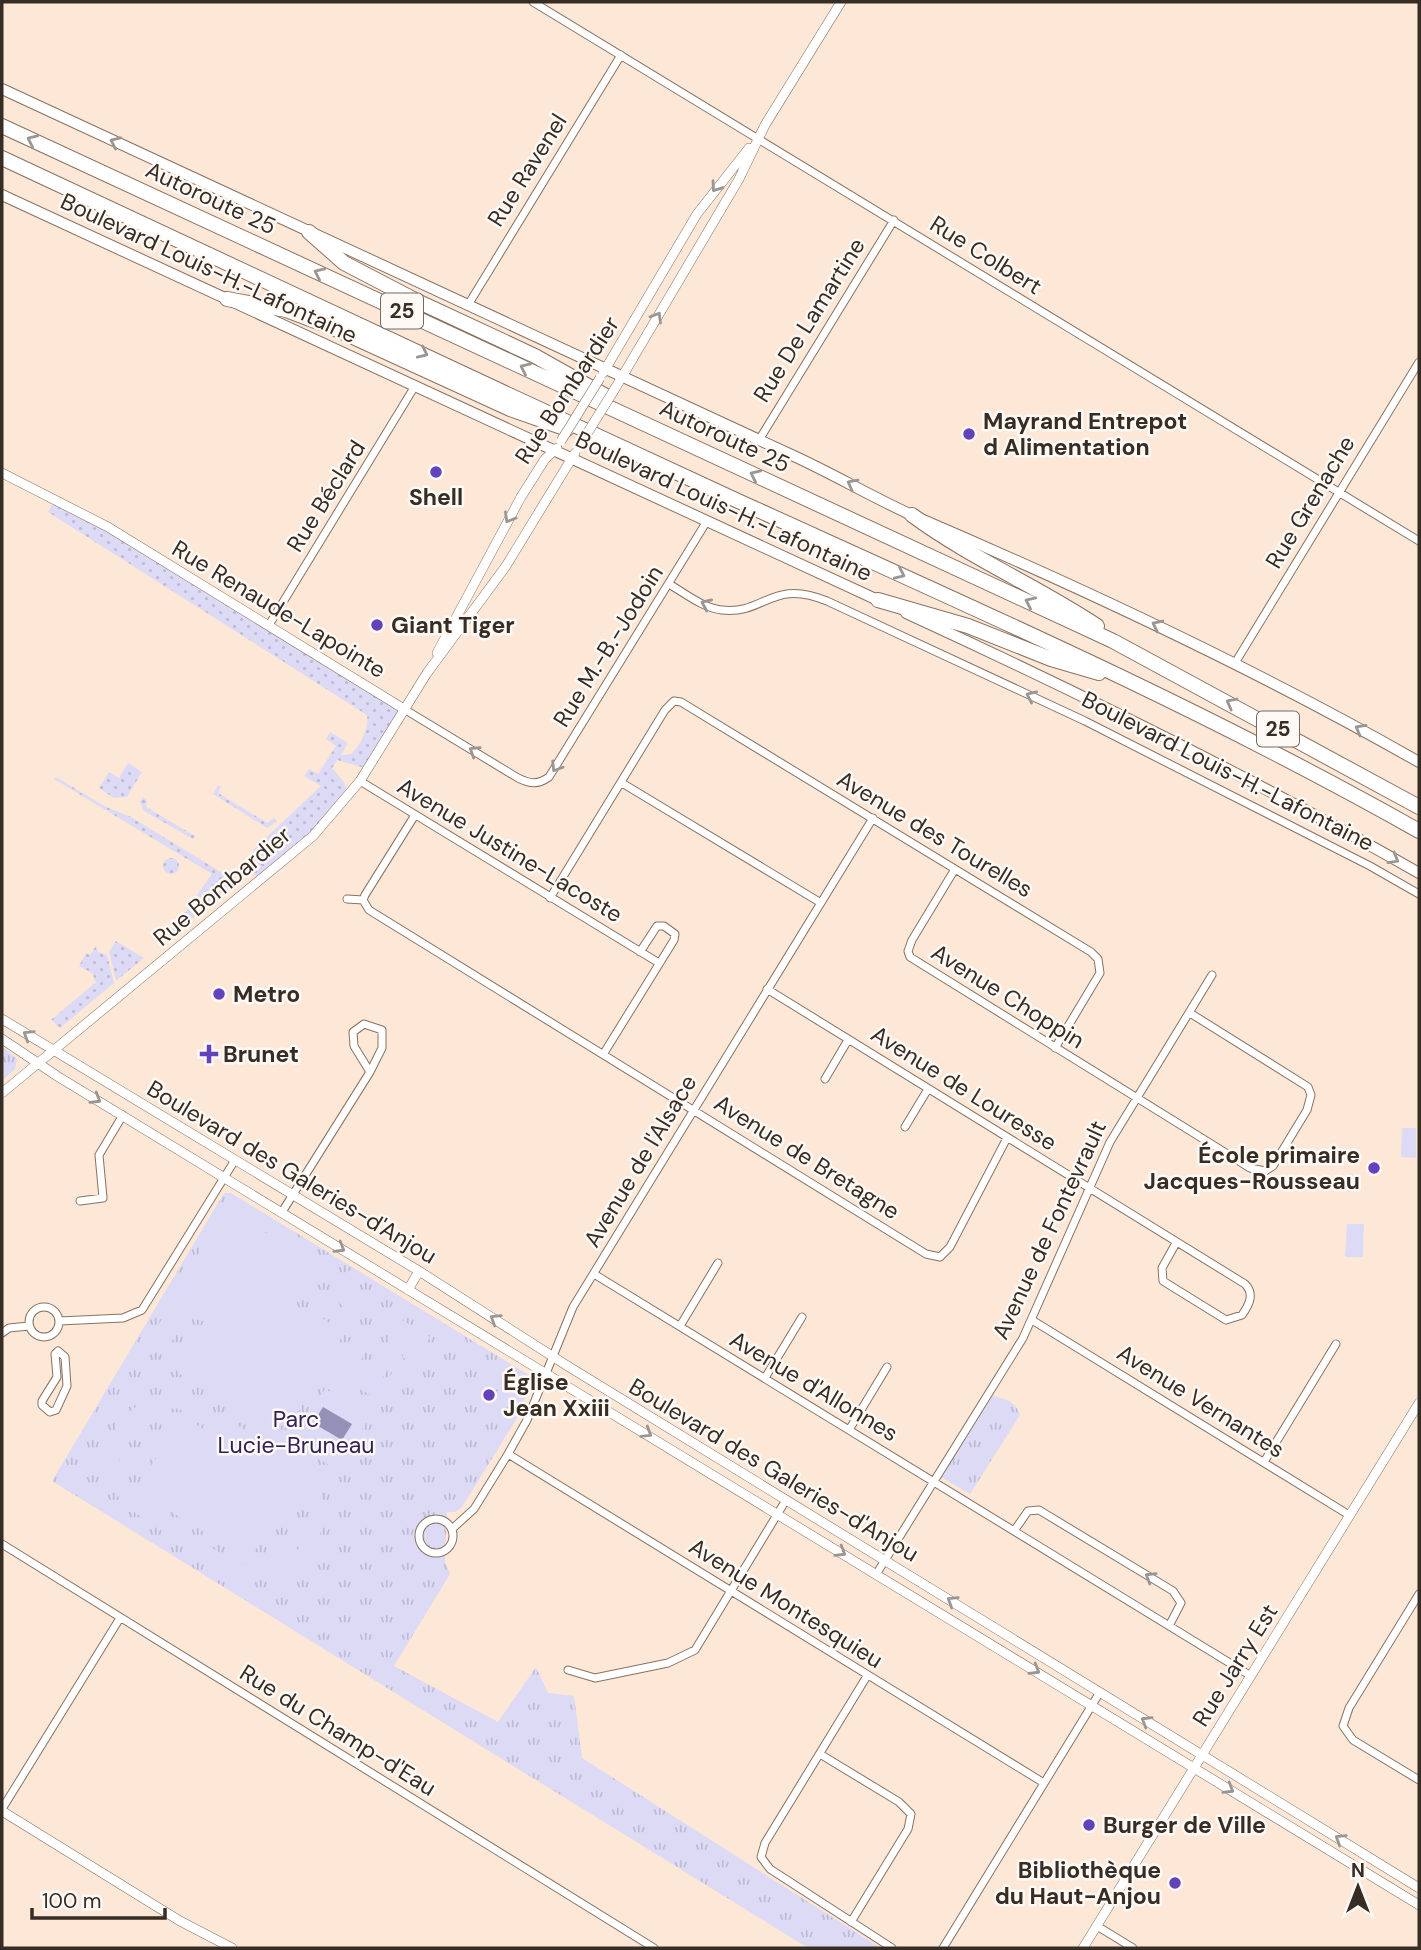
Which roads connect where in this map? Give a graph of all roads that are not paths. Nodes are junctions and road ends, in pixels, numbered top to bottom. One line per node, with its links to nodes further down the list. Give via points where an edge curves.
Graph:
1 (533, 2): 3 (street, Rue Colbert)
2 (841, 2): 6 (street, Rue Bombardier)
3 (621, 55): 6 (street, Rue Colbert); 12 (street, Rue Ravenel)
4 (2, 89): 10 (main road, one-way to 4)
5 (2, 126): 19 (highway, Autoroute 25 / 25, one-way to 5)
6 (757, 138): 9 (street, Rue Colbert); 14 (street, Rue Bombardier, one-way to 14, via 697,215); 15 (street, Rue Bombardier, one-way to 6, via 739,178)
7 (2, 158): 20 (highway, 25, one-way to 20)
8 (2, 195): 11 (main road, Boulevard Louis-H.-Lafontaine)
9 (894, 220): 17 (street, Rue De Lamartine); 23 (street, Rue Colbert)
10 (309, 232): 12 (main road); 19 (highway, via 344,263 535,356)
11 (227, 299): 16 (main road, Boulevard Louis-H.-Lafontaine); 20 (highway, via 286,310 510,409)
12 (468, 305): 14 (main road)
13 (1419, 362): 23 (street, Rue Grenache)
14 (603, 373): 15 (main road); 18 (street, Rue Bombardier, bridge)
15 (622, 376): 17 (main road); 21 (street, Rue Bombardier, bridge)
16 (415, 386): 18 (main road, Boulevard Louis-H.-Lafontaine); 29 (street, Rue Béclard)
17 (759, 440): 24 (main road, one-way to 17)
18 (558, 446): 21 (main road, Boulevard Louis-H.-Lafontaine); 32 (street, Rue Bombardier, one-way to 32, via 509,518)
19 (698, 449): 30 (highway, Autoroute 25 / 25, one-way to 19)
20 (638, 454): 33 (highway, 25, one-way to 33)
21 (571, 459): 25 (main road, Boulevard Louis-H.-Lafontaine); 32 (street, Rue Bombardier, via 487,595)
22 (2, 473): 29 (street, Rue Renaude-Lapointe, via 87,515)
23 (1339, 492): 26 (street, Rue Colbert); 31 (street, Rue Grenache)
24 (912, 515): 30 (highway, via 951,543 1050,594); 31 (main road, one-way to 24, via 1002,552)
25 (707, 521): 27 (street, Rue M.-B.-Jodoin); 28 (main road, Boulevard Louis-H.-Lafontaine)
26 (1419, 541)
27 (669, 584): 38 (street, Rue M.-B.-Jodoin, one-way to 38, via 549,777); 45 (street, Boulevard Louis-H.-Lafontaine, one-way to 27, via 1096,727 817,597 783,593 726,611 704,605)
28 (878, 600): 33 (highway, via 968,625 1051,659); 44 (main road, Boulevard Louis-H.-Lafontaine, one-way to 44, via 1189,750)
29 (270, 625): 34 (street, Rue Renaude-Lapointe)
30 (1136, 652): 39 (highway, Autoroute 25 / 25, one-way to 30)
31 (1235, 663): 35 (main road, one-way to 31)
32 (427, 673): 34 (street, Rue Bombardier)
33 (1154, 690): 42 (highway, 25)
34 (404, 709): 36 (street, Rue Bombardier); 38 (street, Rue Renaude-Lapointe, one-way to 34, via 518,778)
35 (1419, 762)
36 (360, 782): 40 (street, Avenue Justine-Lacoste); 59 (street, Rue Bombardier, via 313,835)
37 (622, 782): 41 (street, Avenue des Tourelles, via 674,701); 46 (street); 49 (street)
38 (534, 783)
39 (1419, 807)
40 (415, 815): 46 (street, Avenue Justine-Lacoste); 48 (street)
41 (873, 818): 43 (street, Avenue des Tourelles); 49 (street, Avenue de l'Alsace)
42 (1419, 831)
43 (955, 869): 58 (street, Avenue des Tourelles, via 1098,958 1100,973); 58 (street, Avenue Choppin, via 912,940 910,957)
44 (1419, 873)
45 (1419, 894)
46 (550, 898): 50 (street, Avenue Justine-Lacoste)
47 (346, 899): 48 (street)
48 (363, 900): 60 (street, Avenue de Bretagne, via 369,910)
49 (821, 903): 53 (street, Avenue de l'Alsace)
50 (640, 952): 51 (street, Avenue Justine-Lacoste); 51 (street, via 655,928 664,926 676,936)
51 (659, 963): 60 (street)
52 (1212, 975): 54 (street, Avenue de Fontevrault)
53 (767, 989): 57 (street, Avenue de Louresse); 67 (street, Avenue de l'Alsace)
54 (1190, 1013): 66 (street, Avenue de Fontevrault); 66 (street, Avenue Choppin, via 1308,1087 1310,1103 1276,1161 1265,1171 1257,1171)
55 (2, 1018): 59 (street, Boulevard des Galeries-d'Anjou, one-way to 55)
56 (2, 1039): 61 (street, Boulevard des Galeries-d'Anjou)
57 (848, 1040): 63 (street); 64 (street, Avenue de Louresse)
58 (1055, 1048): 66 (street, Avenue Choppin)
59 (53, 1051): 61 (street, Rue Bombardier); 71 (street, Boulevard des Galeries-d'Anjou)
60 (604, 1053): 67 (street, Avenue de Bretagne)
61 (39, 1062): 65 (street, Rue Bombardier); 68 (street, Boulevard des Galeries-d'Anjou, one-way to 68)
62 (370, 1072): 62 (street, via 384,1038 378,1027 364,1024 353,1032 353,1041); 74 (street)
63 (825, 1079)
64 (928, 1089): 69 (street); 70 (street, Avenue de Louresse)
65 (2, 1093)
66 (1137, 1098): 73 (street, Avenue de Fontevrault)
67 (693, 1109): 70 (street, Avenue de Bretagne, via 940,1257 950,1247); 80 (street, Avenue de l'Alsace)
68 (123, 1115): 72 (street, Boulevard des Galeries-d'Anjou); 75 (street, Boulevard des Galeries-d'Anjou, via 99,1155 103,1198)
69 (905, 1126)
70 (1007, 1138): 73 (street, Avenue de Louresse)
71 (235, 1160): 72 (street); 74 (street, Boulevard des Galeries-d'Anjou)
72 (225, 1177): 76 (street, Boulevard des Galeries-d'Anjou); 85 (street, via 142,1310 123,1318)
73 (1088, 1188): 77 (street, Avenue de Louresse); 83 (street, Avenue de Fontevrault)
74 (292, 1195): 76 (street); 79 (street, Boulevard des Galeries-d'Anjou)
75 (80, 1201)
76 (282, 1212): 81 (street, Boulevard des Galeries-d'Anjou, one-way to 81)
77 (1176, 1242): 77 (street, Avenue de Louresse, via 1248,1286 1250,1301 1242,1315 1226,1320 1163,1281 1162,1268)
78 (718, 1263): 87 (street)
79 (419, 1271): 81 (street); 92 (street, Boulevard des Galeries-d'Anjou, one-way to 79)
80 (594, 1274): 87 (street, Avenue d'Allonnes); 92 (street, Avenue de l'Alsace)
81 (408, 1290): 94 (street, Boulevard des Galeries-d'Anjou)
82 (802, 1317): 95 (street)
83 (1032, 1320): 99 (street, Avenue Vernantes); 100 (street, Avenue de Fontevrault)
84 (2, 1321): 88 (street)
85 (58, 1321): 86 (street, via 55,1312 41,1308 32,1312); 89 (street)
86 (29, 1326): 88 (street); 89 (street, via 37,1336)
87 (680, 1326): 95 (street, Avenue d'Allonnes)
88 (5, 1330)
89 (50, 1336): 91 (street)
90 (1336, 1344): 99 (street)
91 (58, 1351): 91 (street, via 57,1377 42,1405 50,1412 56,1410 68,1386 65,1357)
92 (552, 1355): 94 (street, Avenue de l'Alsace); 101 (street, Boulevard des Galeries-d'Anjou)
93 (887, 1367): 97 (street)
94 (547, 1372): 98 (street, Avenue de l'Alsace); 102 (street, Boulevard des Galeries-d'Anjou, one-way to 102)
95 (765, 1378): 97 (street, Avenue d'Allonnes)
96 (1419, 1403): 103 (street, Rue Jarry Est)
97 (849, 1430): 100 (street, Avenue d'Allonnes)
98 (508, 1454): 104 (street, Avenue de l'Alsace, via 474,1509); 109 (street, Avenue Montesquieu)
99 (1264, 1462): 103 (street, Avenue Vernantes)
100 (934, 1481): 105 (street, Avenue d'Allonnes); 107 (street, Avenue de Fontevrault)
101 (786, 1500): 102 (street); 107 (street, Boulevard des Galeries-d'Anjou)
102 (778, 1513): 108 (street, Boulevard des Galeries-d'Anjou, one-way to 108); 109 (street)
103 (1349, 1515): 115 (street, Rue Jarry Est)
104 (452, 1529): 104 (street, Avenue de l'Alsace, via 439,1519 429,1521 419,1534 422,1545 430,1552 442,1553 453,1540)
105 (1014, 1531): 112 (street, Avenue d'Allonnes); 112 (street, one-way to 105, via 1181,1604 1173,1591 1038,1510 1028,1511)
106 (2, 1544): 111 (street, Rue du Champ-d'Eau)
107 (885, 1560): 108 (street, Avenue de Fontevrault); 116 (street, Boulevard des Galeries-d'Anjou, one-way to 107)
108 (877, 1573): 117 (street, Boulevard des Galeries-d'Anjou, one-way to 117)
109 (730, 1591): 113 (street, via 695,1650 684,1658 595,1678); 114 (street, Avenue Montesquieu)
110 (1419, 1594): 121 (street, via 1349,1708 1343,1726 1353,1740)
111 (120, 1618): 123 (street); 129 (street, Rue du Champ-d'Eau)
112 (1168, 1626): 115 (street, Avenue d'Allonnes)
113 (568, 1670)
114 (867, 1676): 118 (street); 122 (street, Avenue Montesquieu)
115 (1251, 1676): 119 (street, Rue Jarry Est)
116 (1100, 1692): 117 (street); 119 (street, Boulevard des Galeries-d'Anjou, one-way to 116)
117 (1092, 1705): 120 (street, Boulevard des Galeries-d'Anjou); 122 (street)
118 (820, 1754): 126 (street, via 761,1857 770,1869); 126 (street, via 911,1814 908,1829)
119 (1202, 1755): 120 (street, Rue Jarry Est); 124 (street, Boulevard des Galeries-d'Anjou, one-way to 119)
120 (1195, 1768): 125 (street, Boulevard des Galeries-d'Anjou, one-way to 125); 127 (street, Rue Jarry Est)
121 (1419, 1779)
122 (1044, 1783): 131 (street)
123 (2, 1810): 128 (street, via 180,1921)
124 (1419, 1888)
125 (1419, 1905)
126 (851, 1922): 130 (street)
127 (1097, 1926): 132 (street, Rue Jarry Est); 133 (street)
128 (232, 1948)
129 (654, 1948)
130 (892, 1948)
131 (943, 1948)
132 (1083, 1948)
133 (1133, 1948)

